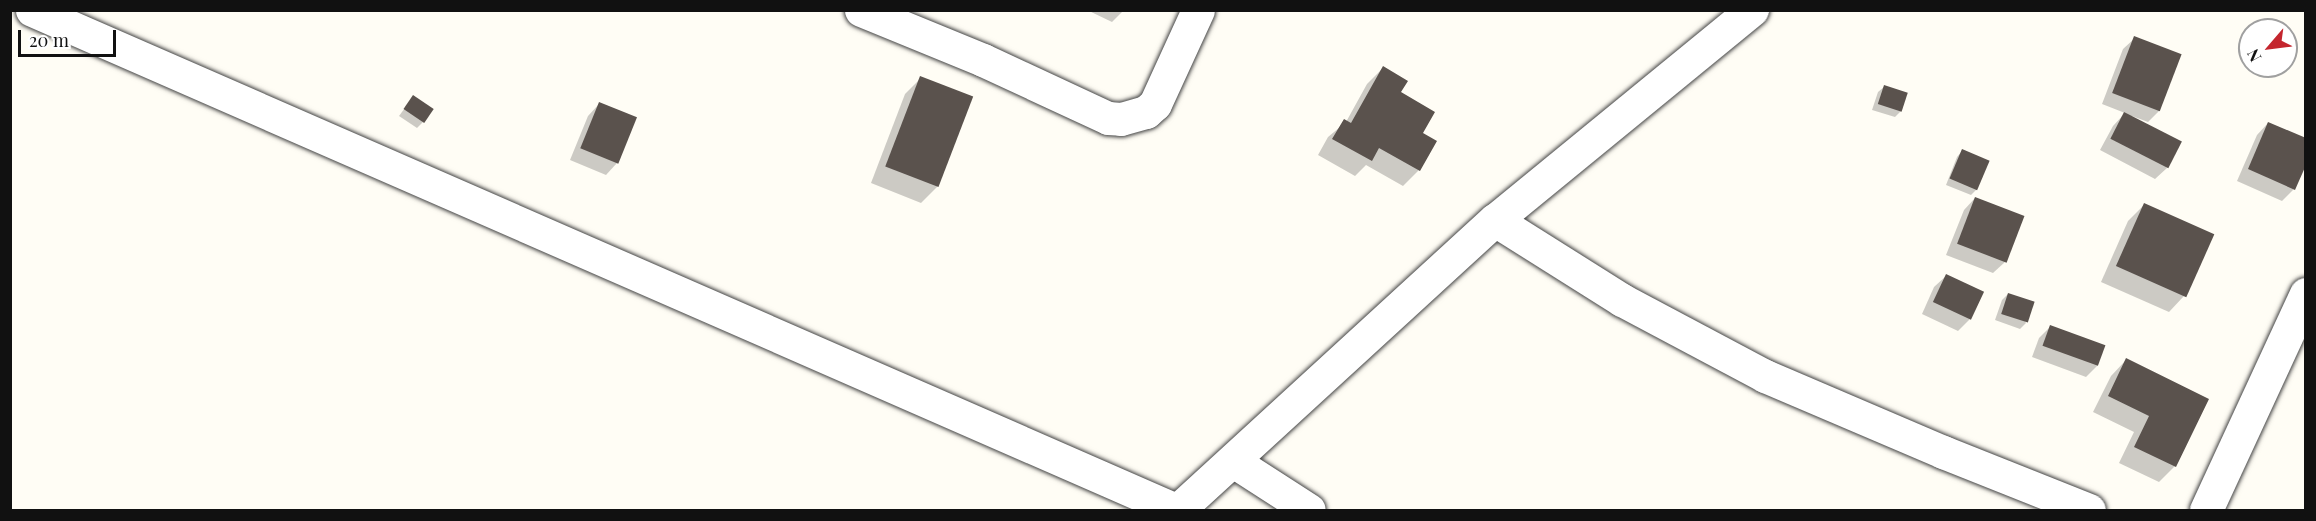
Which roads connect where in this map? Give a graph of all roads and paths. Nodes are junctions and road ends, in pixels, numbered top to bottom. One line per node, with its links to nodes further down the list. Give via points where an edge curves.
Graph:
1 (32, 10): 8 (street)
2 (861, 10): 3 (street, via 984,60 1108,118 1121,120 1146,112 1155,104)
3 (1198, 10)
4 (1752, 10): 5 (street)
5 (1495, 220): 7 (street); 10 (street, via 1622,300 1765,376)
6 (2306, 294): 11 (street)
7 (1233, 461): 8 (street); 9 (street)
8 (1177, 510)
9 (1309, 510)
10 (2089, 510)
11 (2206, 510)

